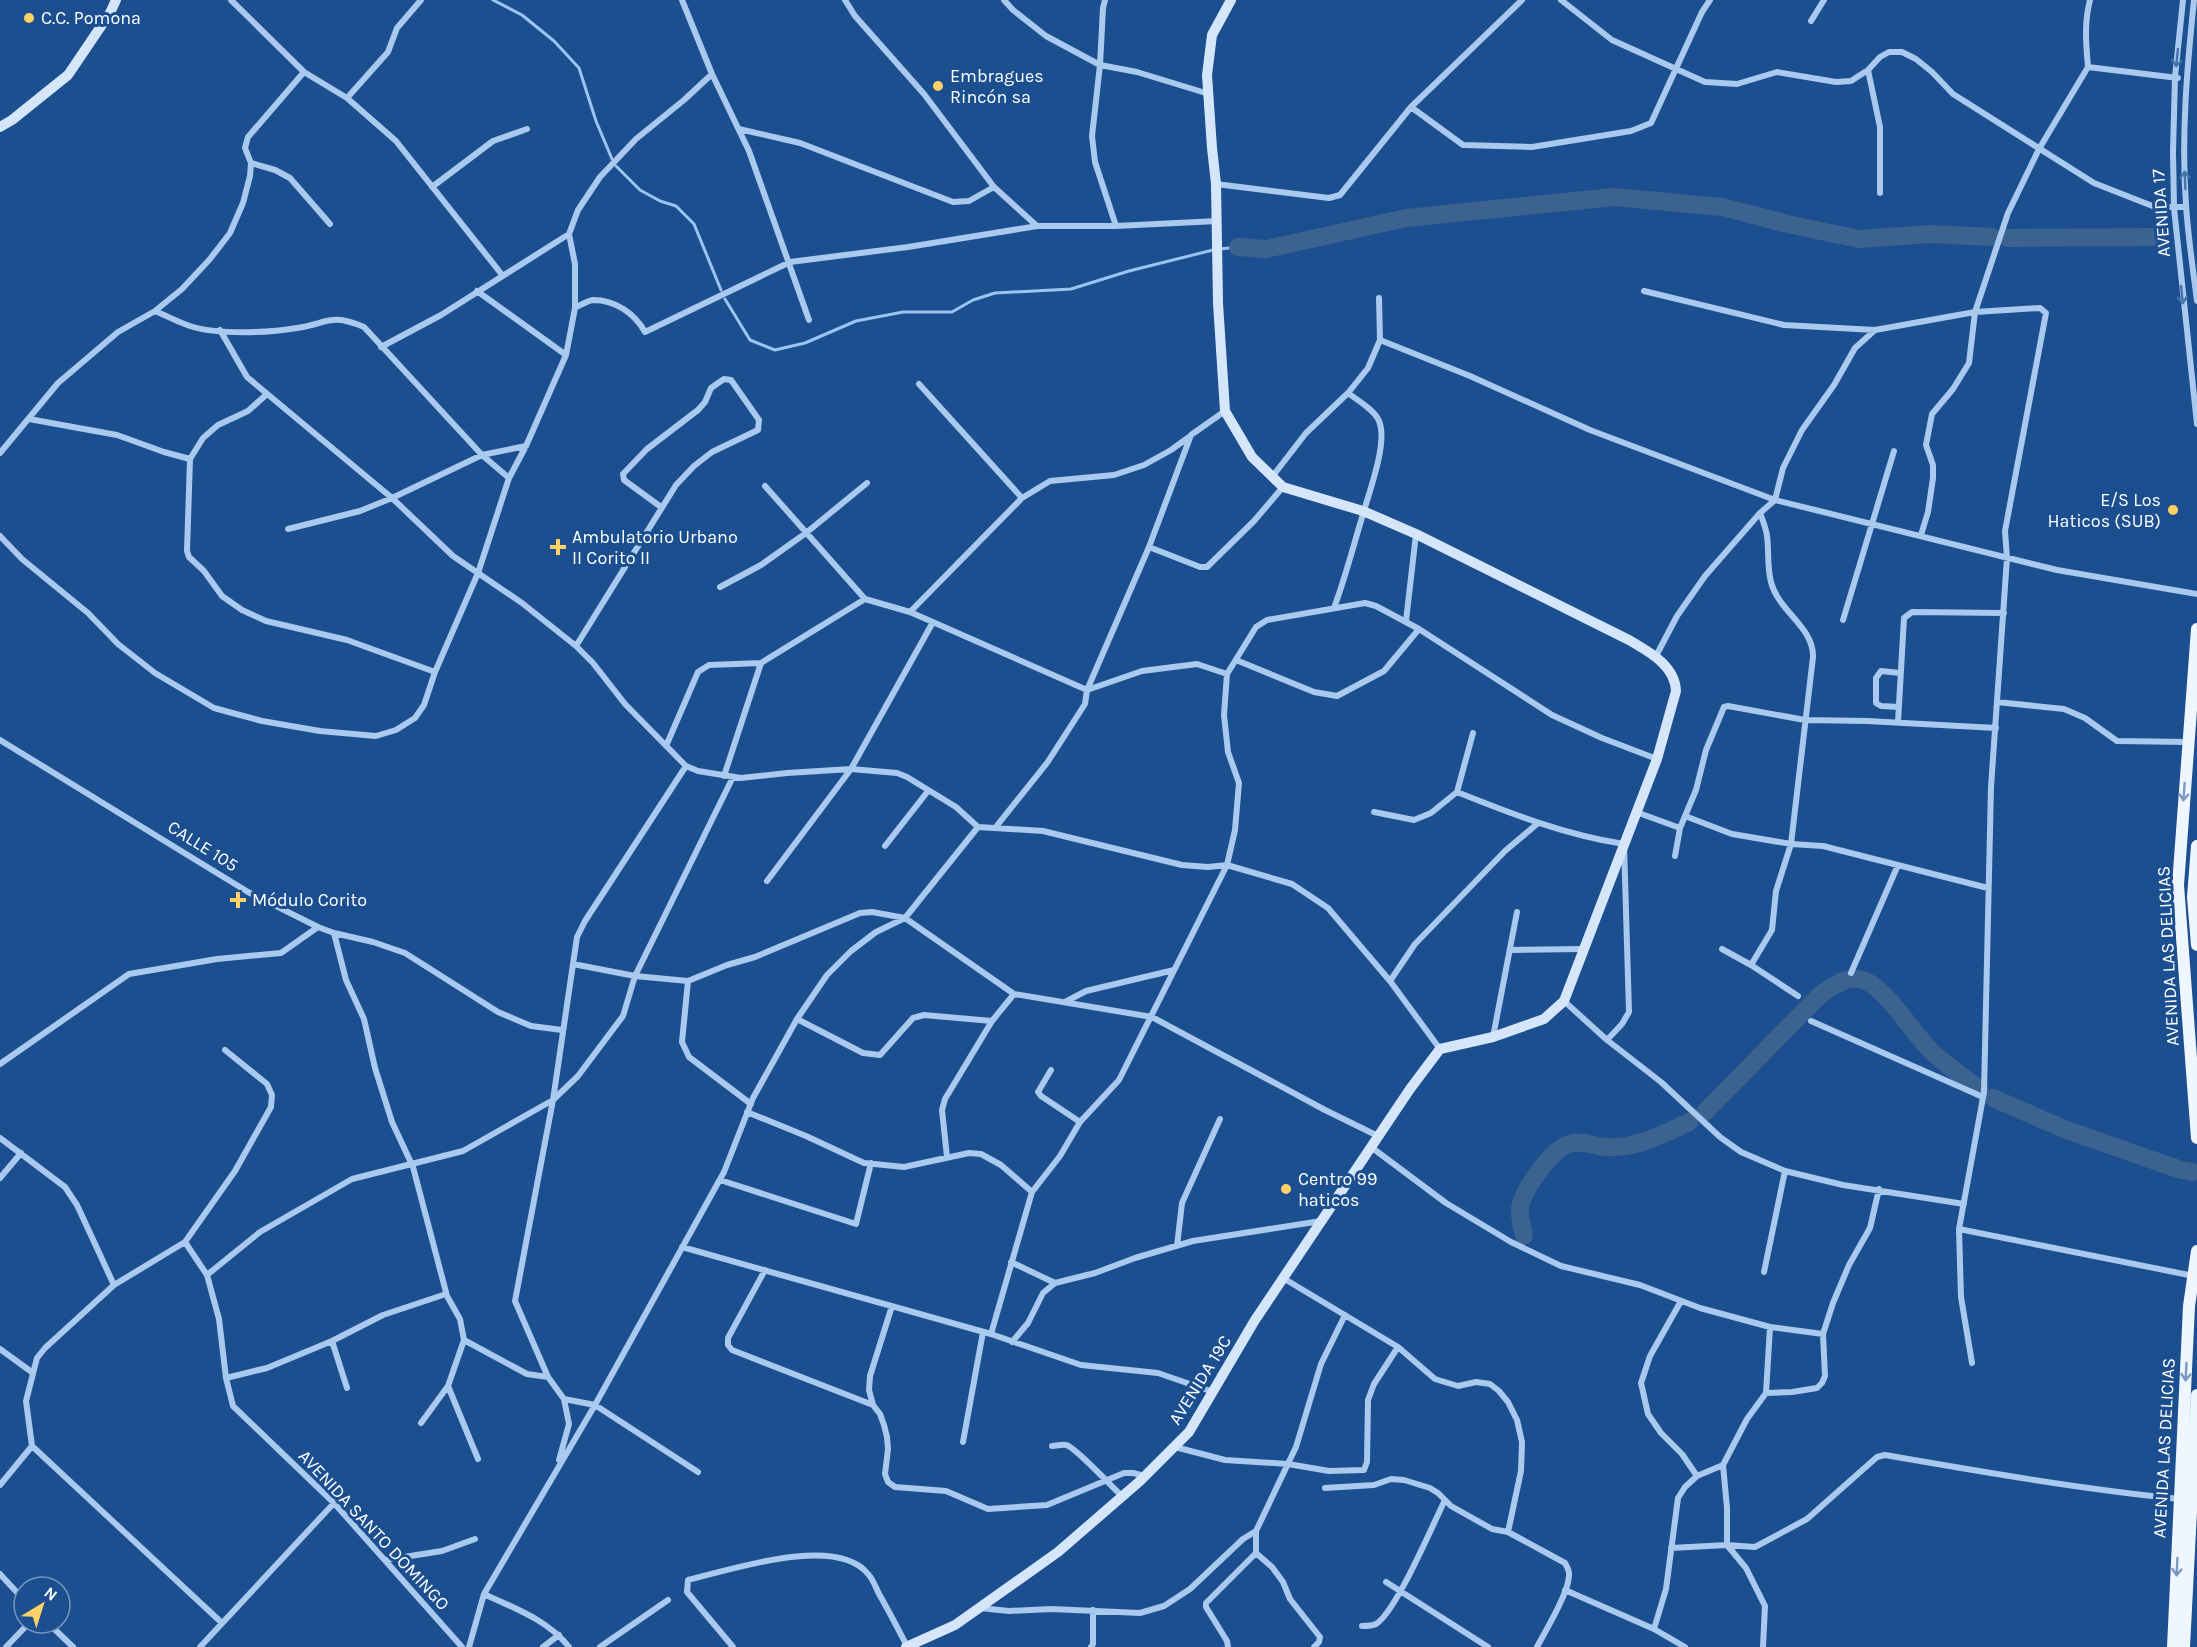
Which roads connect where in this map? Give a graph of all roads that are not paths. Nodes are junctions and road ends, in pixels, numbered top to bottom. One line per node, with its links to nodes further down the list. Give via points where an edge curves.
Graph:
1 (116, 0): 28 (street, via 68,75)
2 (231, 0): 21 (street)
3 (420, 0): 26 (street, via 397,28 388,52)
4 (682, 0): 22 (street)
5 (845, 0): 35 (street, via 924,94)
6 (1004, 0): 17 (street, via 1046,36)
7 (1105, 0): 17 (street)
8 (1231, 0): 25 (street, via 1212,35)
9 (1522, 0): 27 (street)
10 (1562, 0): 19 (street, via 1612,39)
11 (1710, 0): 19 (street)
12 (1824, 0): 16 (street)
13 (2091, 0): 18 (street, via 2086,16)
14 (2183, 0): 23 (street, AVENIDA 17, one-way to 23)
15 (2194, 0): 24 (street, AVENIDA 17)
16 (1811, 21)
17 (1100, 65): 25 (street); 42 (street, via 1092,136 1095,162)
18 (2088, 67): 23 (street); 31 (street)
19 (1676, 69): 20 (street, via 1705,82 1737,84 1777,72 1851,81); 27 (street, via 1651,123 1631,131 1532,147 1462,145)
20 (1868, 70): 31 (street, via 1889,52 1902,52 1932,72 1953,94); 36 (street, via 1880,127)
21 (304, 72): 26 (street); 32 (street, via 248,138 245,148)
22 (712, 74): 30 (street); 43 (street, via 636,139 600,177 578,210)
23 (2175, 77): 24 (street); 38 (street, AVENIDA 17)
24 (2186, 79): 37 (street, AVENIDA 17, one-way to 24)
25 (1209, 94): 33 (street)
26 (347, 98): 34 (street, via 396,141)
27 (1411, 107): 33 (street, via 1340,195 1329,198)
28 (0, 128)
29 (527, 129): 34 (street, via 493,141)
30 (739, 129): 35 (street, via 800,143 953,202 969,201); 44 (street)
31 (2038, 149): 38 (street, via 2094,183 2155,207); 52 (street, via 2008,213)
32 (251, 163): 40 (street, via 290,178); 51 (street, via 243,203 230,233 182,289)
33 (1216, 184): 39 (street)
34 (432, 187): 45 (street)
35 (994, 187): 41 (street)
36 (1880, 193)
37 (2186, 207): 38 (street); 49 (street, AVENIDA 17)
38 (2174, 208): 64 (street, AVENIDA 17, one-way to 64)
39 (1217, 221): 42 (street); 62 (street)
40 (330, 224)
41 (1037, 226): 42 (street); 44 (street)
42 (1116, 226)
43 (569, 234): 45 (street); 50 (street, via 575,264)
44 (790, 262): 50 (street, via 645,332 630,312 613,304 592,300); 53 (street)
45 (503, 276): 46 (street)
46 (477, 291): 57 (street); 58 (street)
47 (1644, 291): 55 (street, via 1784,326)
48 (1379, 298): 56 (street)
49 (2197, 301)
50 (575, 308): 58 (street)
51 (155, 311): 54 (street, via 190,326); 63 (street, via 118,332 95,351 58,383)
52 (1975, 312): 55 (street); 86 (street, via 1969,363 1932,414 1926,446 1933,478); 89 (street, via 2040,308 2046,313 2006,531)
53 (809, 320)
54 (220, 330): 57 (street, via 297,328 344,319 364,327); 61 (street, via 248,377)
55 (1875, 330): 78 (street, via 1855,348 1802,430 1783,468)
56 (1380, 340): 60 (street, via 1368,368); 78 (street, via 1590,430)
57 (381, 346): 69 (street)
58 (566, 355): 66 (street)
59 (919, 384): 77 (street)
60 (1348, 393): 71 (street, via 1306,433); 80 (street, via 1381,423 1377,468)
61 (267, 394): 70 (street, via 248,411 218,425 203,438); 76 (street)
62 (1225, 411): 65 (street); 71 (street, via 1252,457)
63 (29, 419): 68 (street); 70 (street, via 117,435)
64 (2197, 424)
65 (1191, 435): 77 (street, via 1144,465 1114,475 1050,481); 88 (street)
66 (526, 446): 69 (street); 72 (street)
67 (1894, 451): 82 (street)
68 (0, 453)
69 (482, 455): 72 (street); 76 (street)
70 (190, 459): 106 (street, via 187,551 222,596 266,621 347,639)
71 (1272, 477): 75 (street)
72 (509, 478): 90 (street)
73 (867, 483): 84 (street)
74 (765, 486): 84 (street)
75 (1283, 487): 80 (street); 88 (street, via 1254,522 1207,567)
76 (392, 498): 83 (street, via 360,511); 90 (street, via 453,556)
77 (1022, 498): 95 (street)
78 (1775, 500): 81 (street); 82 (street)
79 (661, 507): 79 (street, via 624,480 623,474 647,449 702,406 711,388 724,379 731,380 759,420 758,430 694,466); 102 (street)
80 (1363, 511): 85 (street); 94 (street)
81 (1760, 513): 103 (street, via 1705,576); 112 (street, via 1767,533 1771,584 1814,646)
82 (1871, 524): 86 (street); 97 (street)
83 (288, 529)
84 (806, 533): 91 (street); 93 (street)
85 (1416, 534): 98 (street); 103 (street)
86 (1921, 535): 89 (street)
87 (0, 536): 106 (street, via 118,644 214,708 262,721 376,736 415,718 424,705)
88 (1149, 547): 109 (street)
89 (2007, 558): 92 (street); 96 (street)
90 (478, 573): 102 (street); 106 (street)
91 (720, 587)
92 (2197, 594)
93 (865, 599): 95 (street); 105 (street)
94 (1335, 608): 98 (street, via 1365,603); 104 (street, via 1267,620 1256,627)
95 (910, 612): 99 (street)
96 (2004, 613): 107 (street, via 1907,614); 110 (street)
97 (1843, 620)
98 (1406, 621): 100 (street)
99 (933, 622): 109 (street); 122 (street)
100 (1419, 629): 104 (street, via 1384,671 1337,696 1314,692); 120 (street, via 1552,715)
101 (2197, 629): 114 (main road, AVENIDA LAS DELICIAS)
102 (576, 646): 119 (street)
103 (1656, 656): 120 (street, via 1676,682)
104 (1236, 660): 108 (street)
105 (761, 663): 119 (street, via 703,667); 123 (street)
106 (435, 672)
107 (1900, 673): 111 (street); 111 (street, via 1881,671 1876,678 1876,703)
108 (1227, 674): 109 (street, via 1197,664 1142,671); 139 (street, via 1224,714 1228,752 1239,783)
109 (1087, 690): 132 (street, via 1085,704 1047,763)
110 (1997, 702): 115 (street); 118 (street, via 2064,709 2085,718 2117,741)
111 (1899, 707): 113 (street)
112 (1805, 720): 113 (street); 129 (street, via 1724,707); 135 (street)
113 (1898, 722): 115 (street)
114 (2193, 726): 118 (main road, AVENIDA LAS DELICIAS)
115 (1996, 728): 142 (street)
116 (1473, 733): 126 (street)
117 (0, 740): 145 (street, CALLE 105, via 248,892)
118 (2188, 742): 180 (main road, AVENIDA LAS DELICIAS, one-way to 180, via 2178,885)
119 (666, 746): 121 (street)
120 (1657, 759): 128 (street)
121 (686, 766): 123 (street); 151 (street, via 585,921)
122 (851, 769): 124 (street); 125 (street, via 897,773); 141 (street)
123 (724, 776): 124 (street)
124 (733, 777): 155 (street)
125 (928, 790): 131 (street); 136 (street)
126 (1457, 792): 127 (street, via 1431,813 1414,820); 130 (street)
127 (1374, 812)
128 (1635, 812): 133 (street); 134 (street)
129 (1685, 816): 133 (street); 135 (street, via 1732,834)
130 (1537, 824): 134 (street); 157 (street, via 1505,851 1415,944)
131 (978, 826): 132 (street); 144 (street)
132 (995, 828): 139 (street, via 1043,831 1182,865)
133 (1680, 828): 138 (street)
134 (1624, 844): 148 (street); 168 (street, via 1629,1012)
135 (1791, 844): 140 (street, via 1823,846); 152 (street, via 1776,891 1772,930)
136 (885, 846)
137 (2197, 846): 147 (main road, AVENIDA LAS DELICIAS, via 2193,897)
138 (1675, 856)
139 (1227, 864): 153 (street); 157 (street, via 1292,884 1328,908)
140 (1898, 865): 142 (street); 154 (street)
141 (767, 881)
142 (1988, 888): 173 (street)
143 (1517, 912): 150 (street)
144 (905, 918): 156 (street, via 860,913); 158 (street); 163 (street, via 876,932 851,951 827,975)
145 (318, 927): 146 (street, CALLE 105); 171 (street, via 280,953 129,974)
146 (334, 933): 166 (street, CALLE 105, via 405,953 498,1012 531,1026); 185 (street, via 346,980 364,1019 392,1122)
147 (2197, 945)
148 (1584, 949): 150 (street); 160 (street)
149 (1722, 949): 152 (street)
150 (1510, 950): 167 (street)
151 (573, 964): 155 (street); 166 (street)
152 (1751, 965): 159 (street)
153 (1174, 970): 161 (street, via 1086,991); 162 (street)
154 (1851, 973)
155 (635, 976): 156 (street); 174 (street, via 623,1016 578,1076)
156 (688, 981): 175 (street, via 682,1042 689,1057)
157 (1390, 981): 169 (street)
158 (1014, 994): 161 (street); 164 (street)
159 (1797, 996)
160 (1564, 1000): 167 (street, via 1544,1018); 168 (street)
161 (1065, 1002): 162 (street)
162 (1152, 1017): 178 (street, via 1119,1080); 179 (street)
163 (797, 1019): 164 (street, via 863,1053 880,1055 913,1018 924,1015); 175 (street)
164 (992, 1021): 184 (street, via 945,1099 942,1110)
165 (1811, 1021): 173 (street)
166 (562, 1030): 174 (street)
167 (1493, 1037): 169 (street)
168 (1607, 1040): 187 (street, via 1661,1082 1720,1137 1742,1152)
169 (1440, 1049): 179 (street, AVENIDA 19C)
170 (225, 1050): 195 (street, via 267,1084 272,1095 271,1107 235,1171)
171 (0, 1064)
172 (1051, 1070): 178 (street, via 1038,1092)
173 (1983, 1097): 192 (street)
174 (553, 1100): 185 (street, via 463,1150); 221 (street, via 515,1301)
175 (751, 1104): 176 (street)
176 (747, 1112): 186 (street); 189 (street)
177 (1220, 1119): 196 (street, via 1182,1203)
178 (1080, 1122): 191 (street)
179 (1378, 1136): 182 (street, AVENIDA 19C)
180 (2197, 1137)
181 (0, 1138): 183 (street)
182 (1371, 1147): 193 (street, AVENIDA 19C); 208 (street, via 1446,1203 1511,1242 1561,1266 1640,1285)
183 (21, 1153): 188 (street); 206 (street, via 65,1187)
184 (947, 1157): 186 (street, via 904,1167); 191 (street, via 981,1155 1001,1165)
185 (411, 1163): 202 (street, via 352,1179 260,1232); 207 (street)
186 (871, 1163): 189 (street, via 856,1224)
187 (1785, 1171): 190 (street); 201 (street)
188 (0, 1178)
189 (720, 1180): 197 (street)
190 (1879, 1189): 192 (street); 213 (street, via 1870,1228 1849,1265)
191 (1032, 1192): 199 (street)
192 (1964, 1204): 194 (street)
193 (1321, 1221): 196 (street); 204 (street, AVENIDA 19C)
194 (1959, 1229): 203 (street); 219 (street, via 1961,1297)
195 (185, 1242): 202 (street, AVENIDA SANTO DOMINGO); 206 (street)
196 (1177, 1246): 205 (street)
197 (682, 1247): 200 (street); 229 (street)
198 (2197, 1251): 203 (main road, AVENIDA LAS DELICIAS)
199 (1011, 1262): 205 (street); 212 (street)
200 (765, 1270): 209 (street); 230 (street, via 728,1338 728,1345 732,1350)
201 (1764, 1272)
202 (207, 1275): 222 (street, AVENIDA SANTO DOMINGO, via 219,1319)
203 (2195, 1277): 247 (main road, AVENIDA LAS DELICIAS, one-way to 247, via 2189,1306)
204 (1283, 1278): 210 (street); 225 (street, AVENIDA 19C)
205 (1055, 1283): 216 (street, via 1043,1293 1028,1323)
206 (114, 1285): 220 (street, via 45,1348)
207 (446, 1294): 214 (street); 215 (street, via 383,1315)
208 (1681, 1301): 211 (street); 242 (street, via 1650,1356 1641,1383 1648,1414)
209 (892, 1306): 212 (street); 230 (street, via 870,1376)
210 (1345, 1315): 217 (street); 237 (street, via 1321,1364)
211 (1770, 1328): 213 (street); 226 (street)
212 (987, 1333): 216 (street); 232 (street)
213 (1823, 1334): 226 (street, via 1822,1383 1817,1388)
214 (464, 1340): 221 (street, via 527,1374); 223 (street)
215 (332, 1341): 222 (street, via 267,1368); 224 (street)
216 (1012, 1342): 225 (street, via 1081,1365 1158,1373)
217 (1398, 1347): 237 (street, via 1368,1400 1364,1470 1329,1471); 251 (street, via 1435,1379 1458,1386 1490,1384 1508,1402 1522,1442 1521,1471)
218 (0, 1349): 220 (street)
219 (1972, 1364)
220 (33, 1372): 233 (street, via 26,1401)
221 (548, 1377): 228 (street)
222 (226, 1378): 249 (street, AVENIDA SANTO DOMINGO, via 233,1406)
223 (448, 1386): 231 (street); 236 (street)
224 (347, 1389)
225 (1213, 1393): 235 (street, AVENIDA 19C, via 1190,1432)
226 (1766, 1393): 238 (street)
227 (2197, 1395): 290 (main road, AVENIDA LAS DELICIAS)
228 (564, 1399): 229 (street); 239 (street, via 569,1424)
229 (595, 1405): 239 (street); 240 (street)
230 (873, 1405): 243 (street, via 887,1437 885,1474 895,1487 946,1491 987,1509 1047,1505)
231 (421, 1423)
232 (963, 1442)
233 (32, 1446): 244 (street); 266 (street)
234 (1052, 1446): 243 (street, via 1065,1444 1073,1448)
235 (1175, 1447): 237 (street, via 1225,1460); 241 (street, AVENIDA 19C)
236 (478, 1459)
237 (1288, 1464): 250 (street)
238 (1723, 1465): 242 (street); 253 (street)
239 (557, 1470): 262 (street)
240 (698, 1472)
241 (1145, 1476): 243 (street, via 1124,1473); 246 (street, AVENIDA 19C)
242 (1697, 1476): 254 (street, via 1678,1498)
243 (1105, 1481): 246 (street)
244 (0, 1485)
245 (1324, 1488): 248 (street, via 1374,1485 1398,1478 1430,1488)
246 (1123, 1497): 264 (street, AVENIDA 19C, via 1058,1552)
247 (2180, 1499): 253 (street, via 2044,1482 1885,1455 1877,1457 1807,1519 1755,1547); 289 (main road, AVENIDA LAS DELICIAS, one-way to 289)
248 (1445, 1500): 251 (street, via 1492,1528); 261 (street)
249 (334, 1503): 256 (street, AVENIDA SANTO DOMINGO); 266 (street)
250 (1256, 1532): 255 (street); 265 (street, via 1243,1539 1190,1589 1164,1606 1140,1612)
251 (1508, 1532): 260 (street, via 1565,1563 1569,1570)
252 (476, 1539): 256 (street, via 442,1551)
253 (1727, 1545): 254 (street); 288 (street, via 1746,1568 1765,1606)
254 (1671, 1548): 268 (street, via 1666,1589)
255 (1256, 1553): 283 (street, via 1206,1603 1207,1612); 284 (street, via 1272,1567 1290,1599 1320,1637)
256 (385, 1560): 275 (street, AVENIDA SANTO DOMINGO)
257 (0, 1574): 259 (street)
258 (1386, 1582): 261 (street)
259 (12, 1587)
260 (1565, 1590): 268 (street); 286 (street)
261 (1400, 1592): 267 (street, via 1381,1620 1374,1626); 285 (street)
262 (484, 1594): 271 (street, via 529,1615); 276 (street)
263 (668, 1599): 279 (street)
264 (980, 1608): 265 (street); 281 (street, AVENIDA 19C, via 955,1625)
265 (1093, 1610): 282 (street)
266 (222, 1623): 274 (street)
267 (1362, 1626)
268 (1654, 1629): 287 (street)
269 (18, 1635): 272 (street)
270 (60, 1635): 273 (street)
271 (559, 1635): 277 (street); 278 (street)
272 (6, 1647)
273 (73, 1647)
274 (200, 1647)
275 (462, 1647)
276 (469, 1647)
277 (543, 1647)
278 (569, 1647)
279 (600, 1647)
280 (733, 1647): 281 (street, via 687,1592 688,1580 761,1562 830,1555 854,1562 868,1573)
281 (907, 1647)
282 (1091, 1647)
283 (1228, 1647)
284 (1314, 1647)
285 (1488, 1647)
286 (1537, 1647)
287 (1685, 1647)
288 (1763, 1647)
289 (2174, 1647)
290 (2184, 1647)

